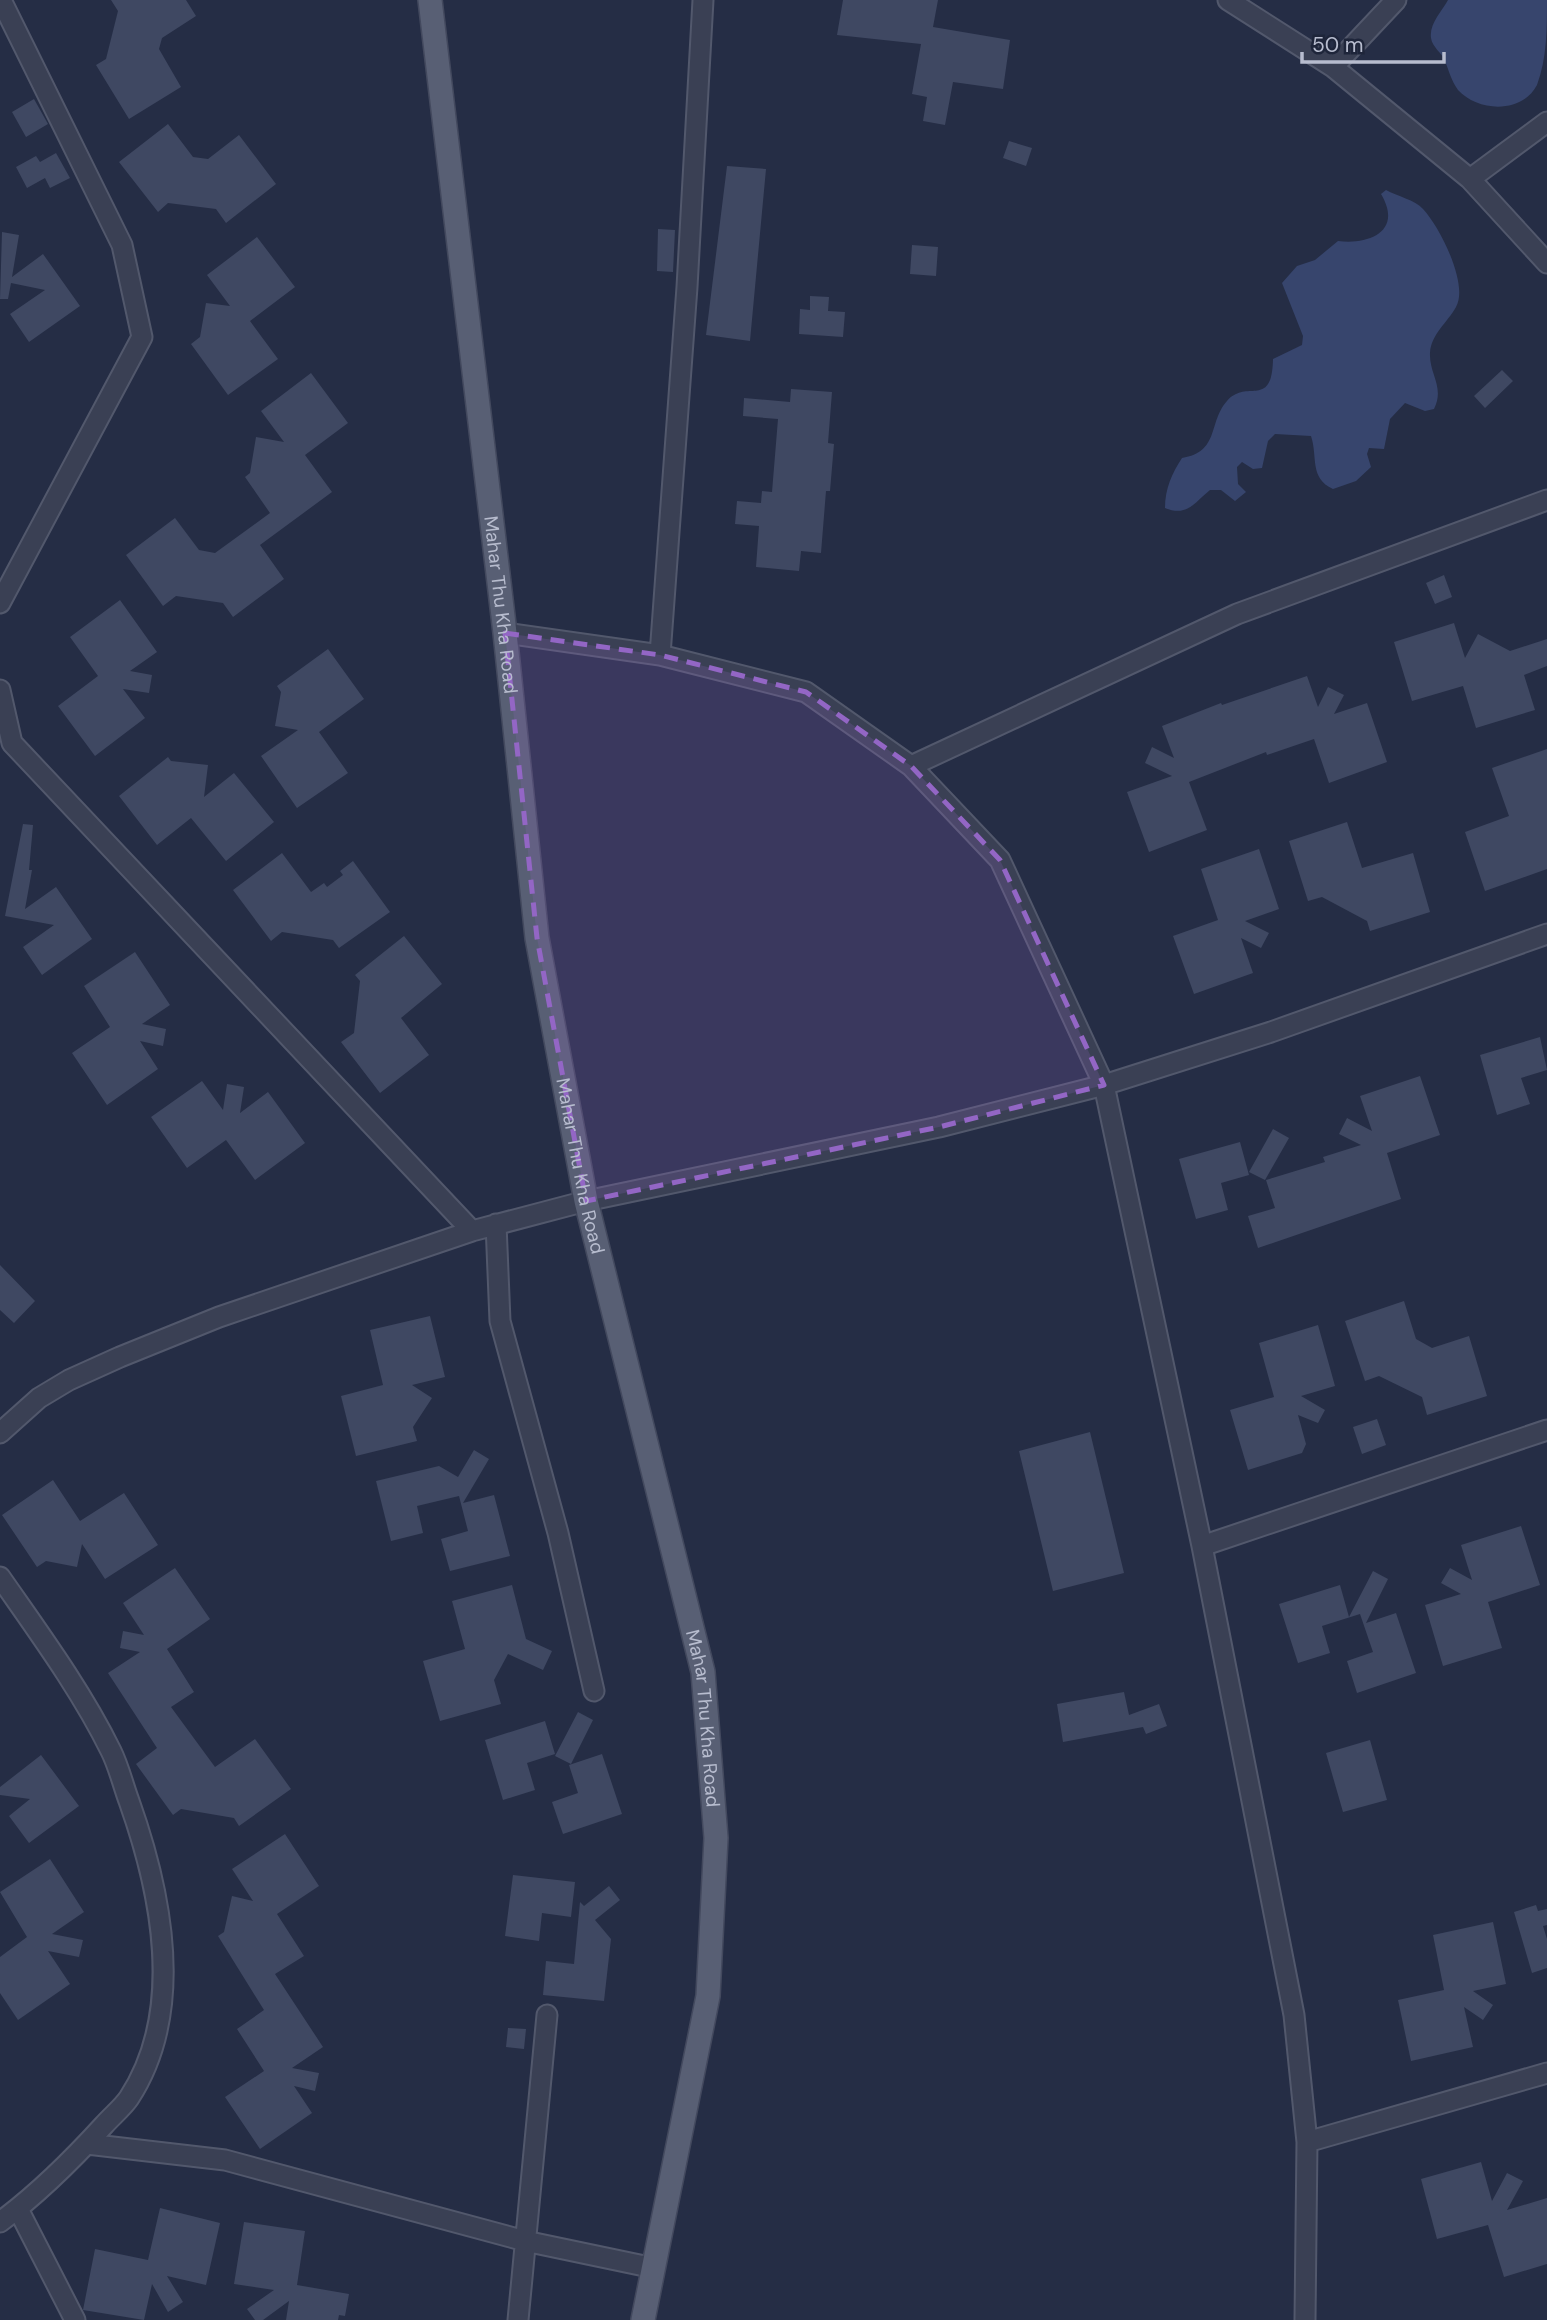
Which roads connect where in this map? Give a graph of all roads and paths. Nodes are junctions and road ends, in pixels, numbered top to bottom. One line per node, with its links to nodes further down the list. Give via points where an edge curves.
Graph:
1 (1, 0): 11 (street, via 122,245 142,337)
2 (430, 0): 12 (main road, Mahar Thu Kha Road)
3 (703, 0): 13 (street)
4 (1228, 0): 6 (street)
5 (1396, 0): 6 (street)
6 (1333, 67): 8 (street)
7 (1547, 122): 8 (street)
8 (1470, 179): 9 (street)
9 (1547, 263)
10 (1547, 500): 15 (street, via 1237,614)
11 (0, 603)
12 (505, 633): 13 (street); 18 (main road, Mahar Thu Kha Road, via 537,938)
13 (660, 655): 15 (street, via 806,692)
14 (0, 690): 20 (street, via 12,743)
15 (911, 766): 17 (street, via 1000,860)
16 (1547, 934): 17 (street)
17 (1104, 1086): 18 (street, via 939,1127); 23 (street)
18 (586, 1201): 19 (street); 33 (main road, Mahar Thu Kha Road, via 703,1671 716,1838 708,1996)
19 (496, 1224): 20 (street); 25 (street, via 500,1321 558,1533)
20 (472, 1231): 22 (street, via 219,1317 120,1357 38,1398)
21 (1547, 1430): 23 (street)
22 (0, 1433)
23 (1202, 1546): 28 (street, via 1294,2015)
24 (0, 1577): 29 (street, via 54,1654 112,1752 145,1846 160,1916 164,1960 149,2053 129,2098)
25 (594, 1691)
26 (547, 2015): 32 (street)
27 (1547, 2073): 28 (street)
28 (1307, 2142): 37 (street)
29 (87, 2144): 30 (street); 32 (street, via 225,2160)
30 (18, 2209): 31 (street); 34 (street)
31 (0, 2222)
32 (525, 2241): 33 (street); 35 (street)
33 (654, 2268): 36 (main road, Mahar Thu Kha Road)
34 (75, 2320)
35 (518, 2320)
36 (643, 2320)
37 (1305, 2320)

